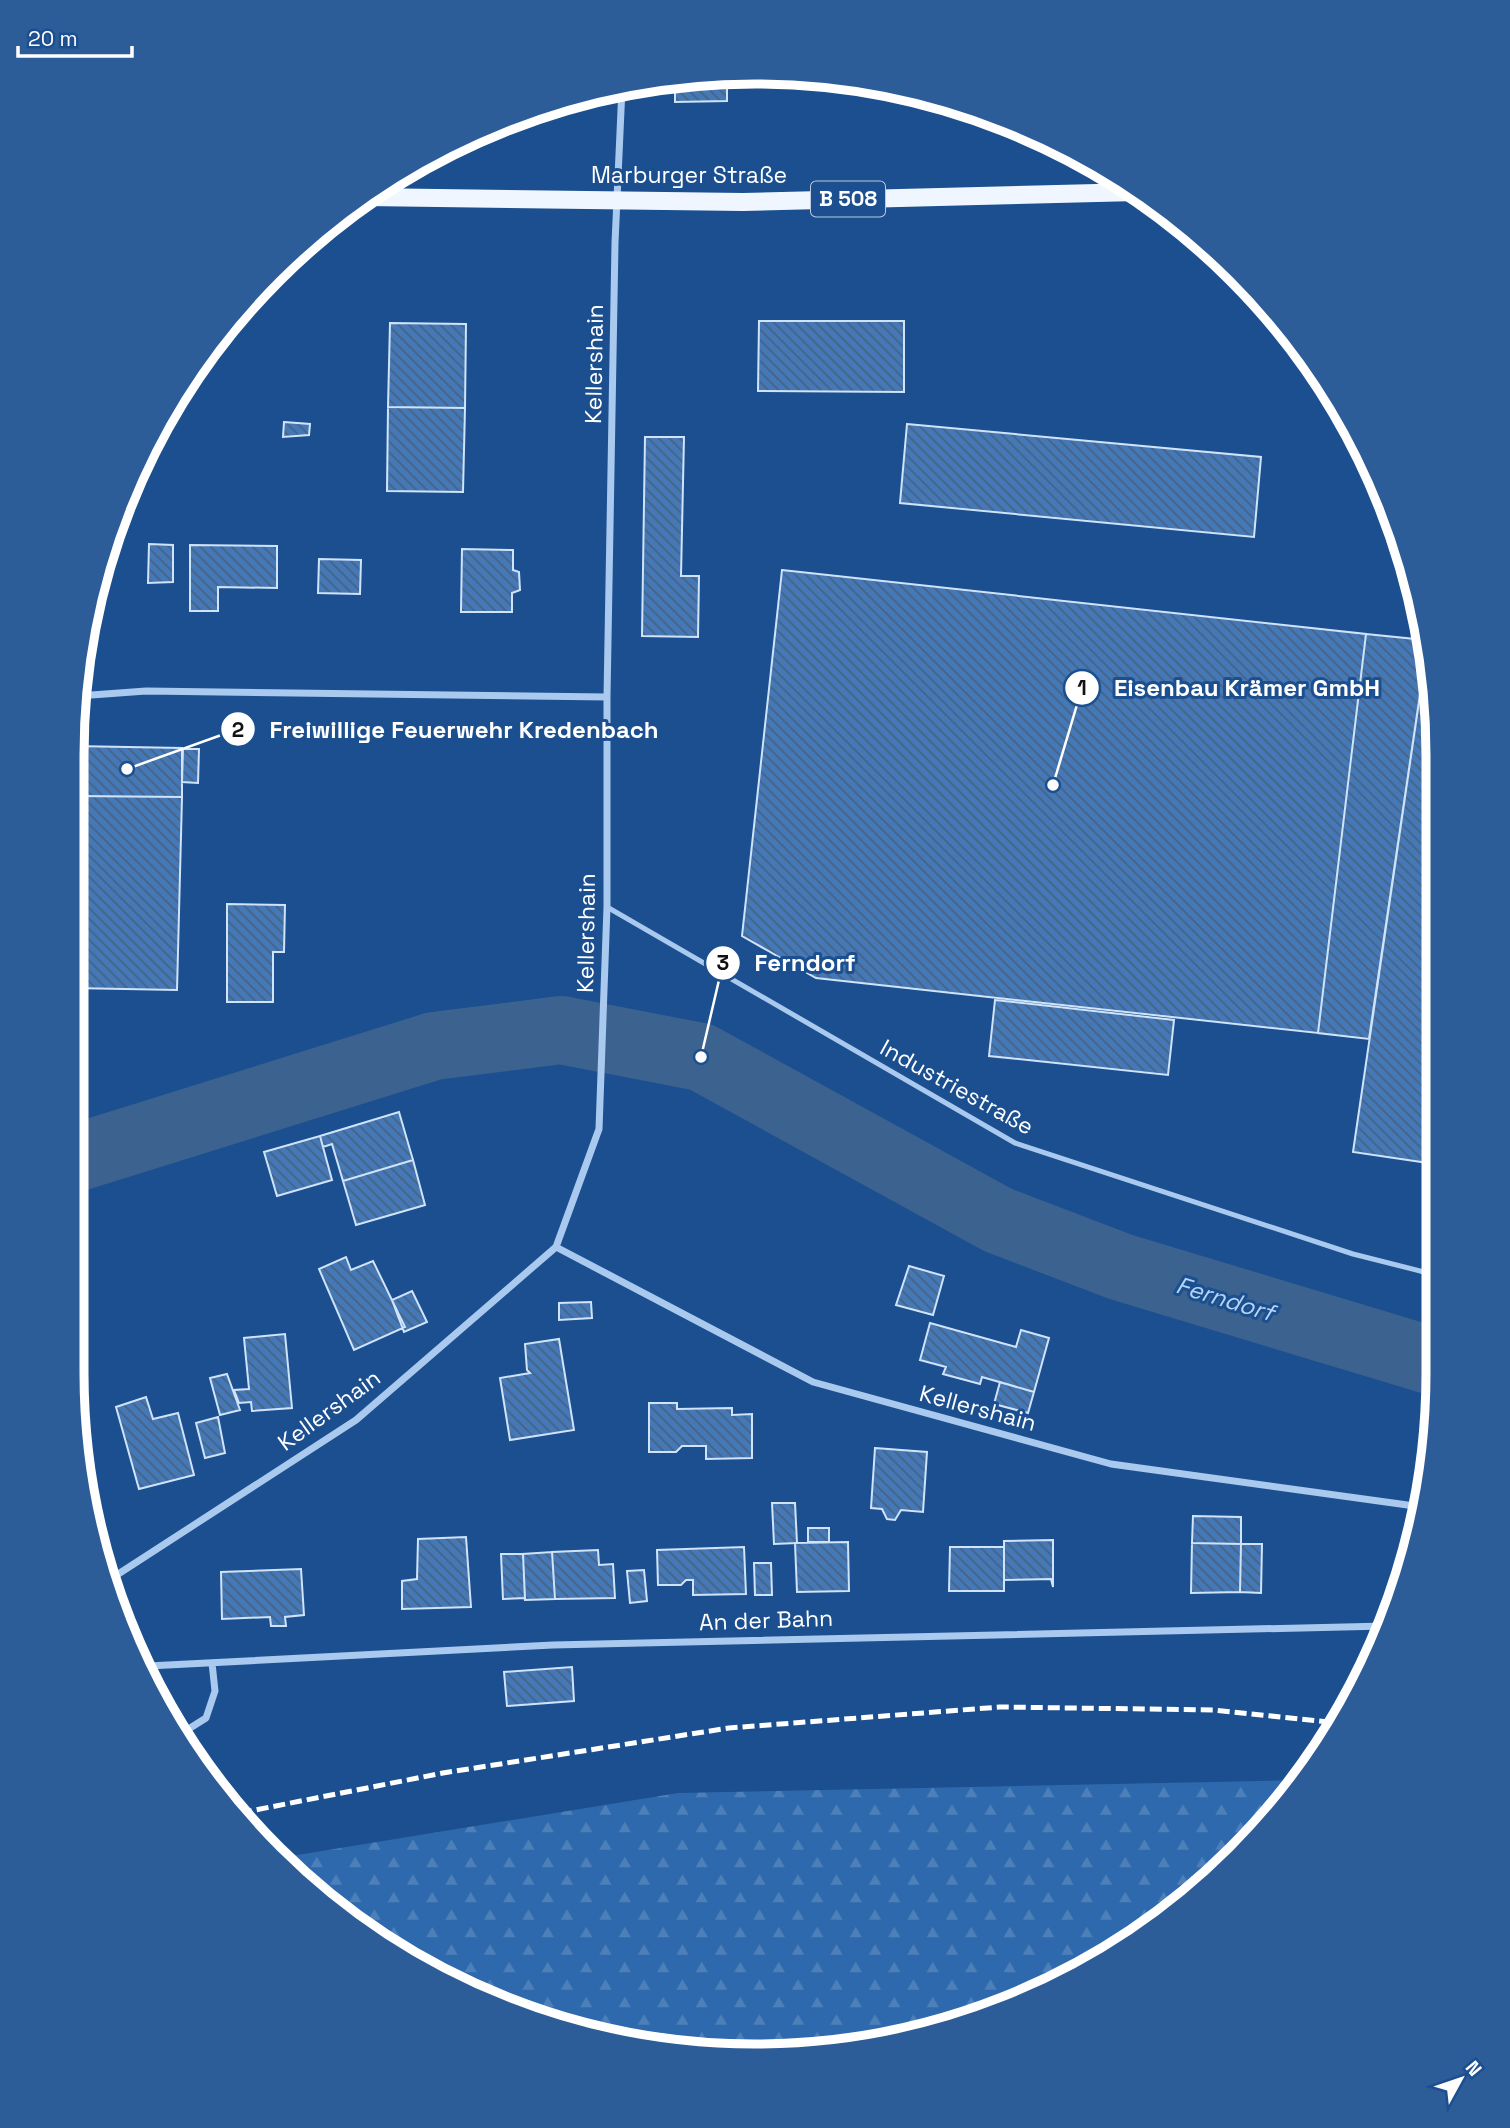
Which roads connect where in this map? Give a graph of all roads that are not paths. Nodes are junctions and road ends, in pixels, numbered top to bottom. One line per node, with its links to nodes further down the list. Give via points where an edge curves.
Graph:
1 (621, 98): 4 (street, Kellershain)
2 (1121, 192): 4 (main road, Marburger Straße / B 508, via 743,202)
3 (382, 197): 4 (main road, Marburger Straße / B 508)
4 (616, 200): 6 (street, Kellershain)
5 (87, 695): 6 (street, via 146,691)
6 (607, 696): 7 (street, Kellershain)
7 (607, 907): 8 (street, Kellershain, via 599,1129); 9 (lane, Industriestraße, via 1015,1143 1353,1254)
8 (556, 1247): 10 (street, Kellershain, via 813,1382 1111,1464); 11 (street, Kellershain, via 356,1420)
9 (1426, 1272)
10 (1413, 1506)
11 (116, 1576)
12 (1376, 1626): 13 (street, An der Bahn, via 553,1645)
13 (212, 1663): 14 (street, An der Bahn); 15 (street, via 215,1690 206,1718)
14 (151, 1666)
15 (187, 1730)

